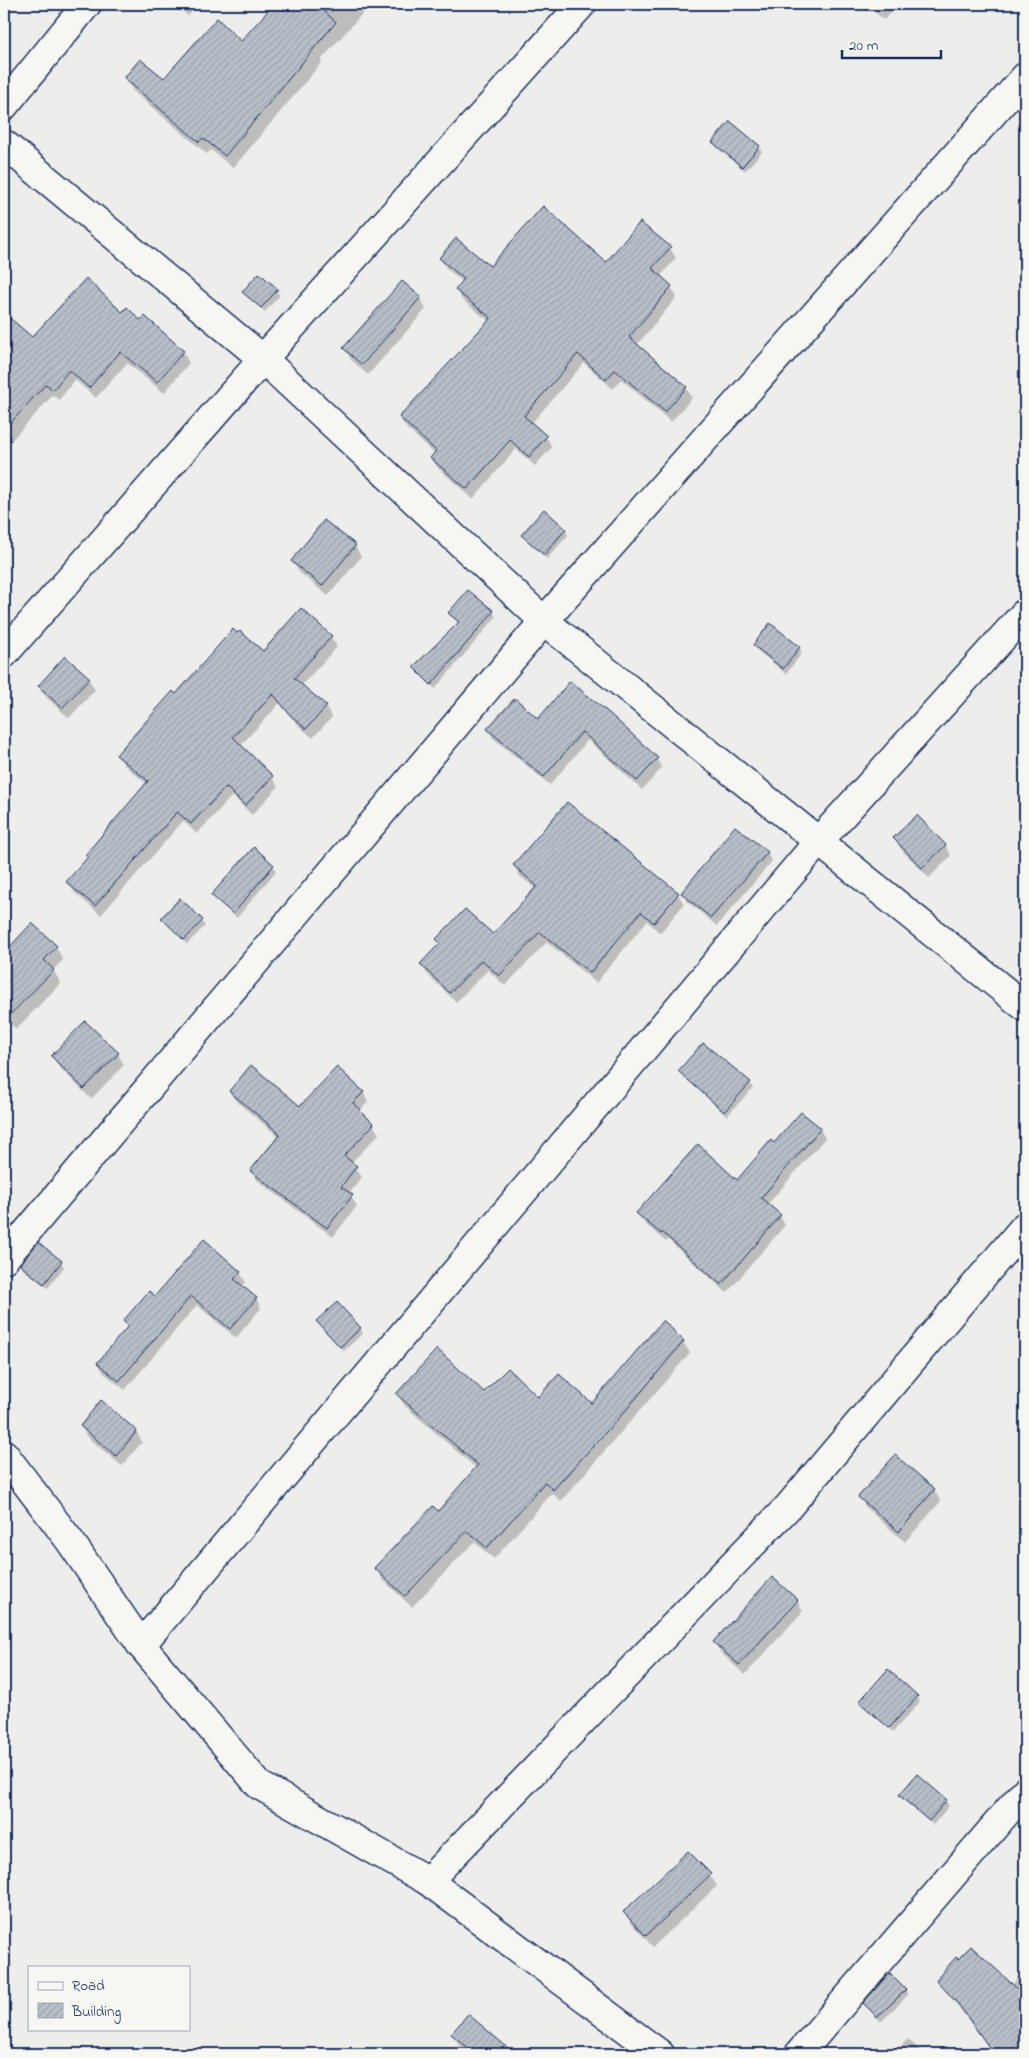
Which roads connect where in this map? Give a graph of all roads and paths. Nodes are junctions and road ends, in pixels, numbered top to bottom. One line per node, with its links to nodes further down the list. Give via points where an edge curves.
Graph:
1 (88, 4): 4 (street)
2 (582, 4): 6 (street)
3 (1025, 77): 8 (street)
4 (4, 106)
5 (4, 144): 6 (street)
6 (263, 359): 8 (street); 9 (street)
7 (1025, 612): 10 (street)
8 (544, 621): 10 (street); 13 (street)
9 (4, 654)
10 (818, 842): 11 (street); 15 (street)
11 (1025, 1006)
12 (1025, 1226): 17 (street, via 789,1506)
13 (4, 1259)
14 (4, 1454): 15 (street, via 70,1541)
15 (140, 1645): 17 (street, via 259,1785)
16 (1025, 1791): 19 (street)
17 (428, 1881): 18 (street)
18 (660, 2054)
19 (799, 2054)

